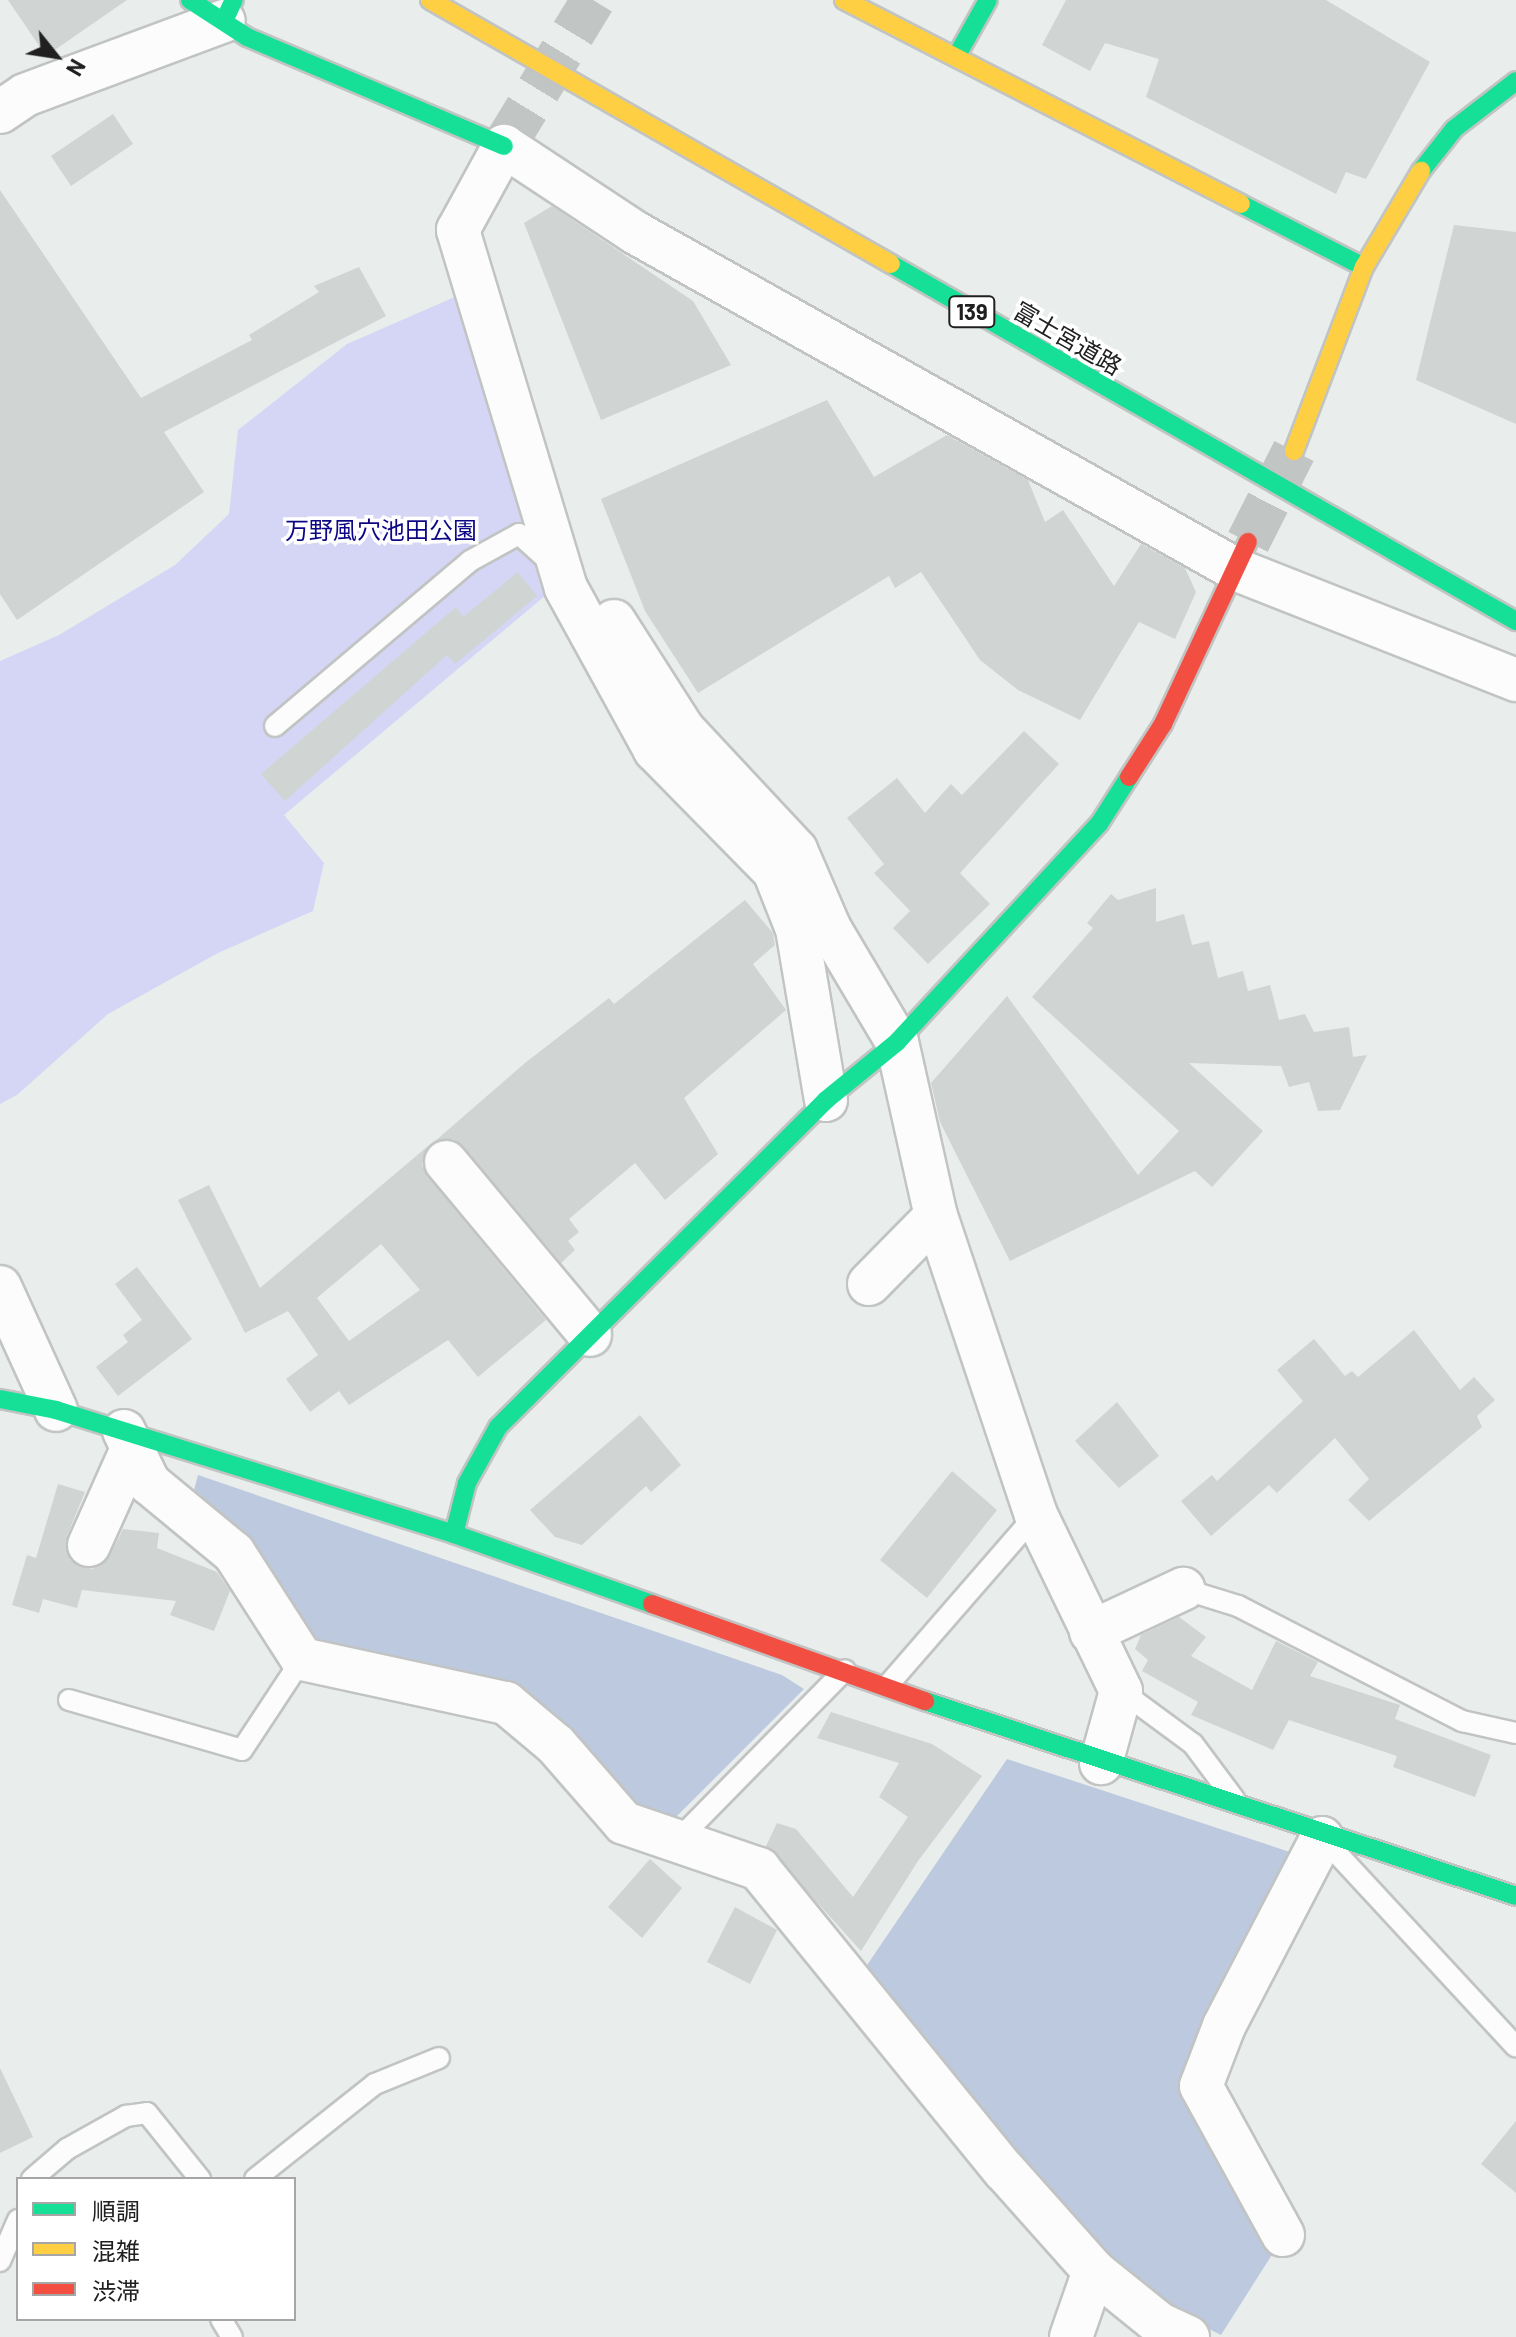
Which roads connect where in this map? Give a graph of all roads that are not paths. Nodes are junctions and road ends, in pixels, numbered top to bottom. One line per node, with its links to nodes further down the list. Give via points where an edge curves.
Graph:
1 (430, 0): 14 (main road, 富士宮道路 / 139)
2 (844, 0): 5 (main road)
3 (988, 0): 5 (main road)
4 (219, 5): 7 (street); 8 (main road, via 247,37)
5 (956, 57): 9 (main road)
6 (1516, 81): 9 (main road, via 1454,129 1412,182)
7 (0, 112)
8 (504, 146): 11 (street, via 458,230); 12 (street, via 649,241)
9 (1364, 267): 10 (main road)
10 (1294, 451)
11 (545, 522): 13 (street); 17 (street, via 683,729 796,850 830,929)
12 (1242, 556): 15 (street); 17 (main road, via 1163,724 1099,824)
13 (560, 571): 16 (lane, via 519,534 470,561); 18 (street, via 655,750 774,871 797,929)
14 (1516, 621)
15 (1516, 680)
16 (275, 726)
17 (897, 1042): 18 (main road); 20 (street)
18 (826, 1100): 23 (main road)
19 (446, 1162): 23 (street)
20 (936, 1216): 21 (street); 27 (street)
21 (869, 1284)
22 (0, 1287): 25 (street)
23 (590, 1335): 28 (main road, via 498,1427 467,1483)
24 (0, 1399): 25 (main road)
25 (56, 1410): 26 (main road)
26 (128, 1440): 28 (main road); 29 (street); 32 (street, via 149,1483 234,1553)
27 (1036, 1515): 31 (street); 34 (lane)
28 (454, 1534): 33 (main road)
29 (89, 1545)
30 (1183, 1589): 31 (street); 37 (lane, via 1238,1606 1462,1721)
31 (1091, 1632): 35 (street)
32 (302, 1659): 36 (lane, via 242,1750); 41 (street, via 506,1703 556,1745 624,1823)
33 (845, 1670): 34 (main road); 41 (lane)
34 (888, 1685): 38 (main road)
35 (1121, 1691): 38 (street); 39 (lane, via 1193,1744)
36 (69, 1700)
37 (1516, 1733)
38 (1101, 1763): 39 (main road)
39 (1244, 1811): 40 (main road)
40 (1322, 1838): 42 (main road); 43 (lane); 49 (street, via 1224,2026 1201,2086)
41 (678, 1840): 51 (street, via 759,1869 1004,2170)
42 (1516, 1896)
43 (1516, 2047)
44 (439, 2058): 47 (lane, via 375,2084)
45 (34, 2177): 46 (lane, via 67,2149 126,2116 147,2113)
46 (198, 2177)
47 (258, 2177)
48 (16, 2225): 50 (lane)
49 (1283, 2235)
50 (0, 2261)
51 (1094, 2271): 52 (street); 53 (street, via 1160,2324)
52 (1071, 2337)
53 (1188, 2337)

